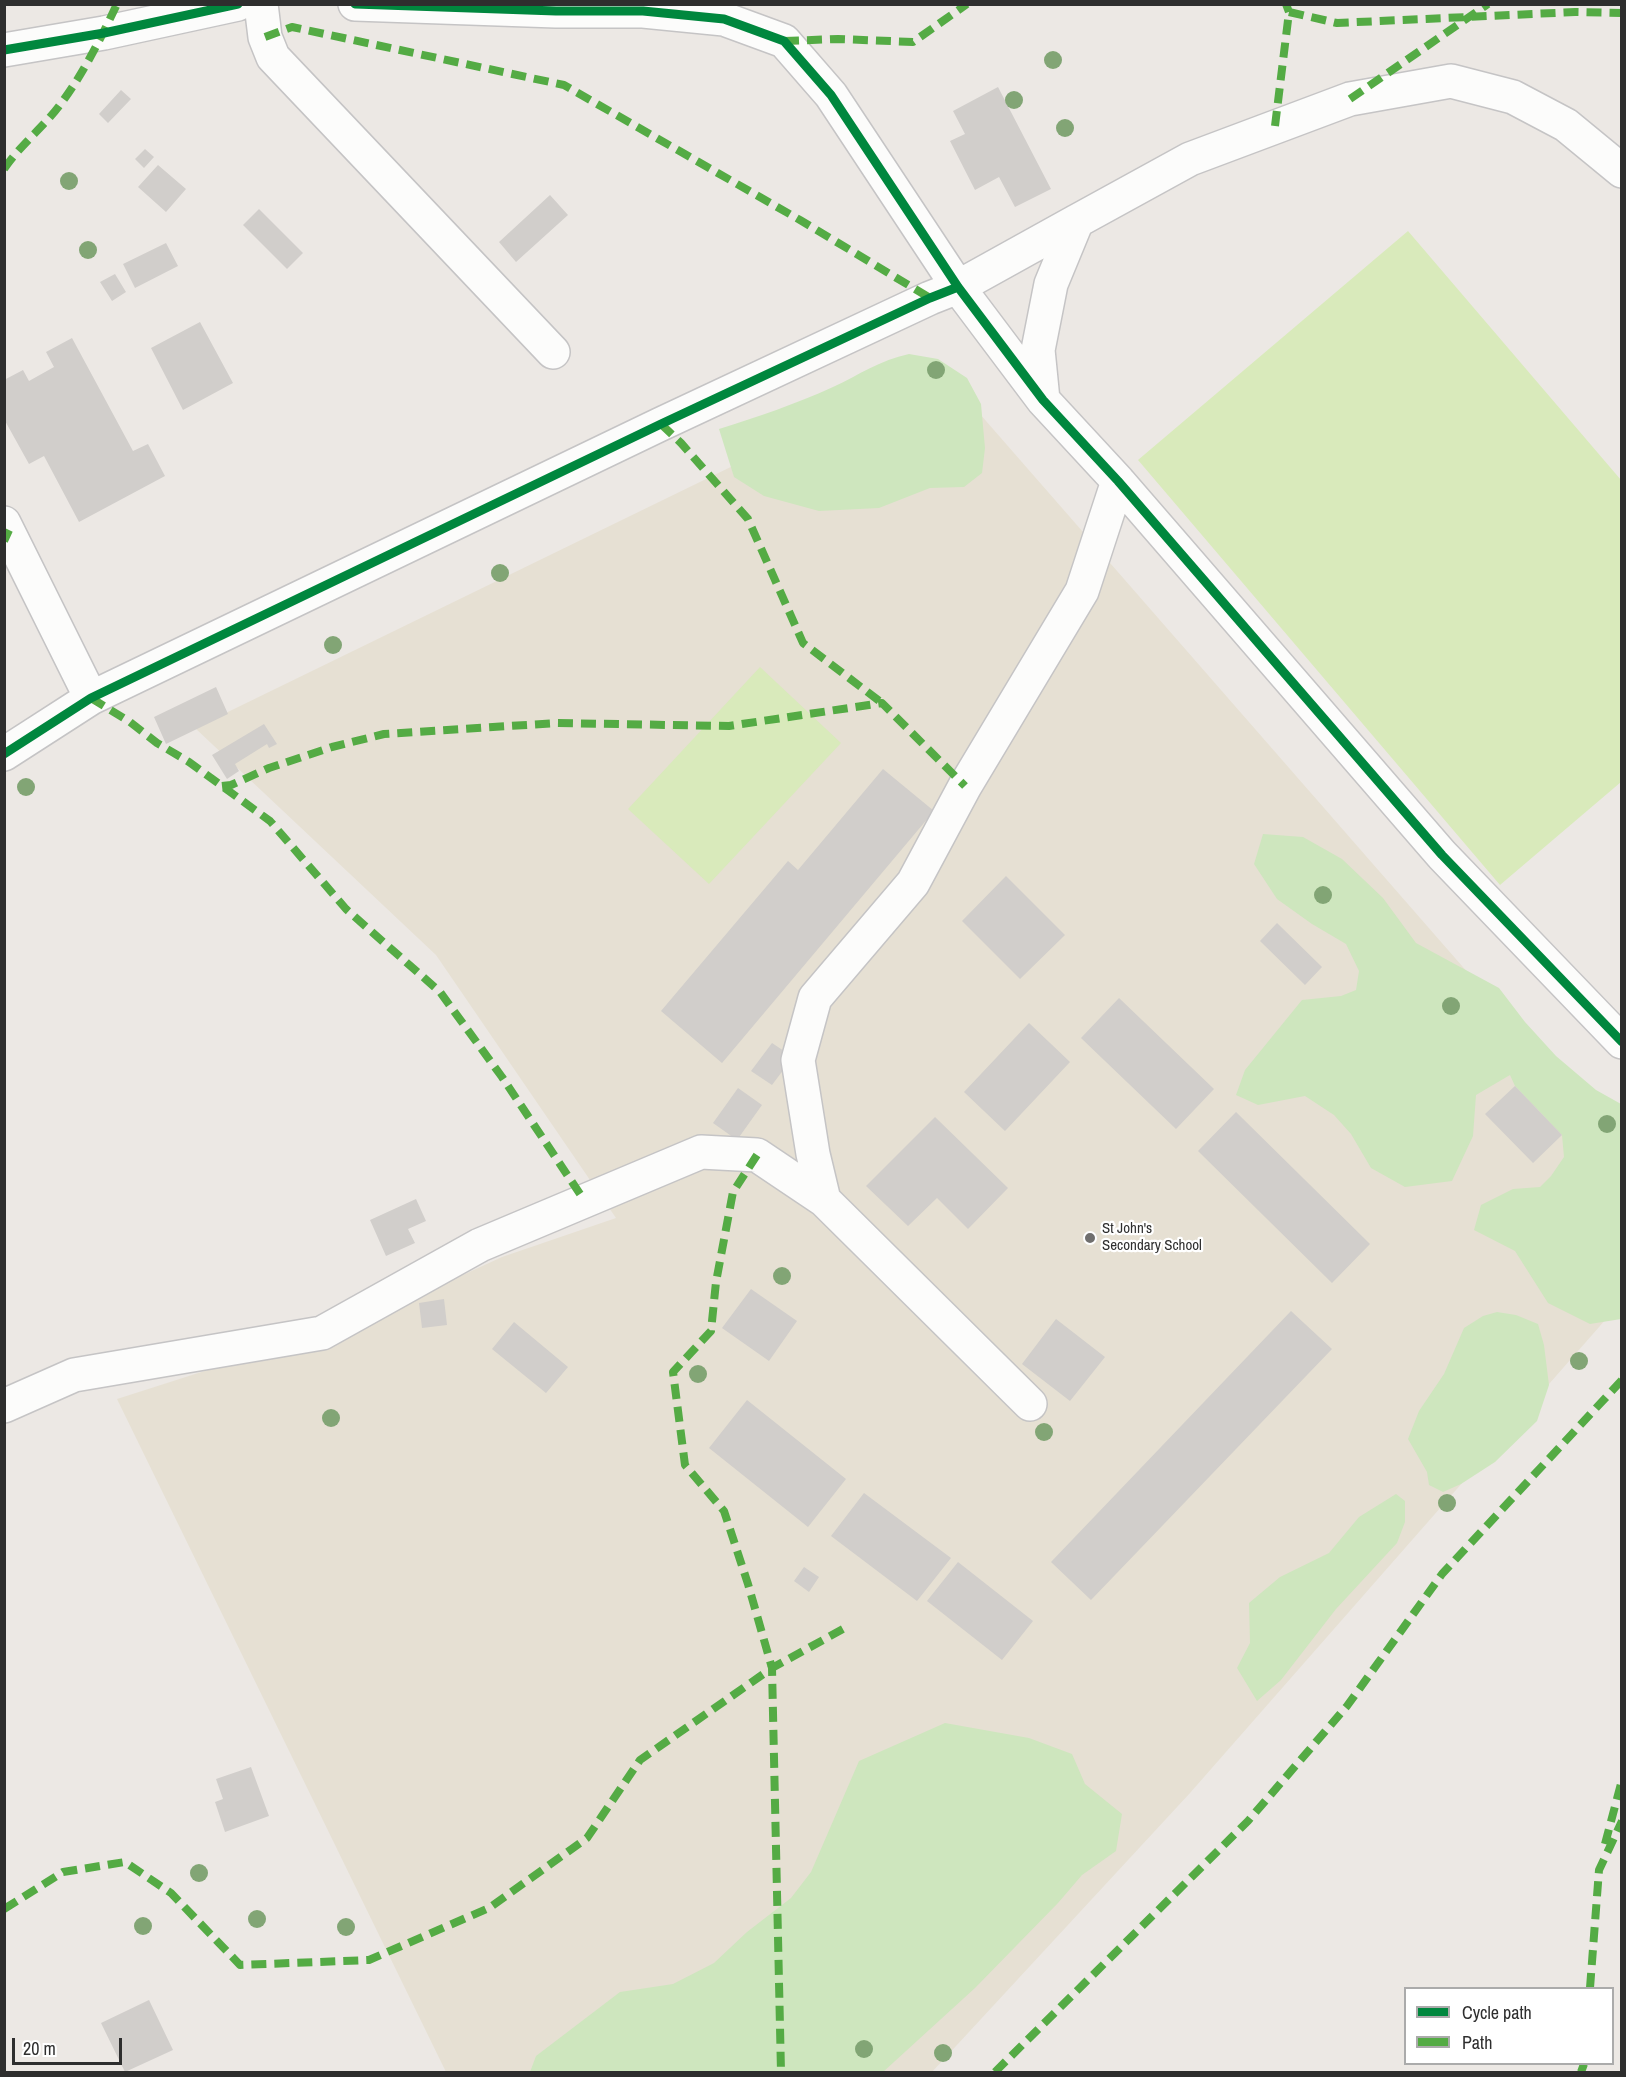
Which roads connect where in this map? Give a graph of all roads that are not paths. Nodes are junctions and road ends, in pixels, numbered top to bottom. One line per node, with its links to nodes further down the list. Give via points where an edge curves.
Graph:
1 (238, 4): 4 (street)
2 (261, 4): 8 (street, via 265,37 273,57)
3 (355, 4): 7 (street, via 643,11 724,19 784,41 831,94)
4 (4, 50)
5 (1622, 171): 6 (street, via 1566,124 1513,97 1451,81 1350,99 1275,126 1190,159)
6 (1077, 221): 7 (street); 9 (street, via 1051,284 1038,350)
7 (958, 287): 9 (street); 12 (street, via 661,424)
8 (553, 352)
9 (1043, 400): 10 (street)
10 (1118, 481): 14 (street, via 1442,855); 15 (street, via 1082,591 965,786 913,883 815,998 798,1060)
11 (4, 523): 12 (street)
12 (91, 698): 13 (street)
13 (4, 754)
14 (1622, 1042)
15 (824, 1200): 16 (street); 17 (street, via 757,1155 701,1152 480,1245 322,1333 74,1376)
16 (1030, 1404)
17 (4, 1406)

